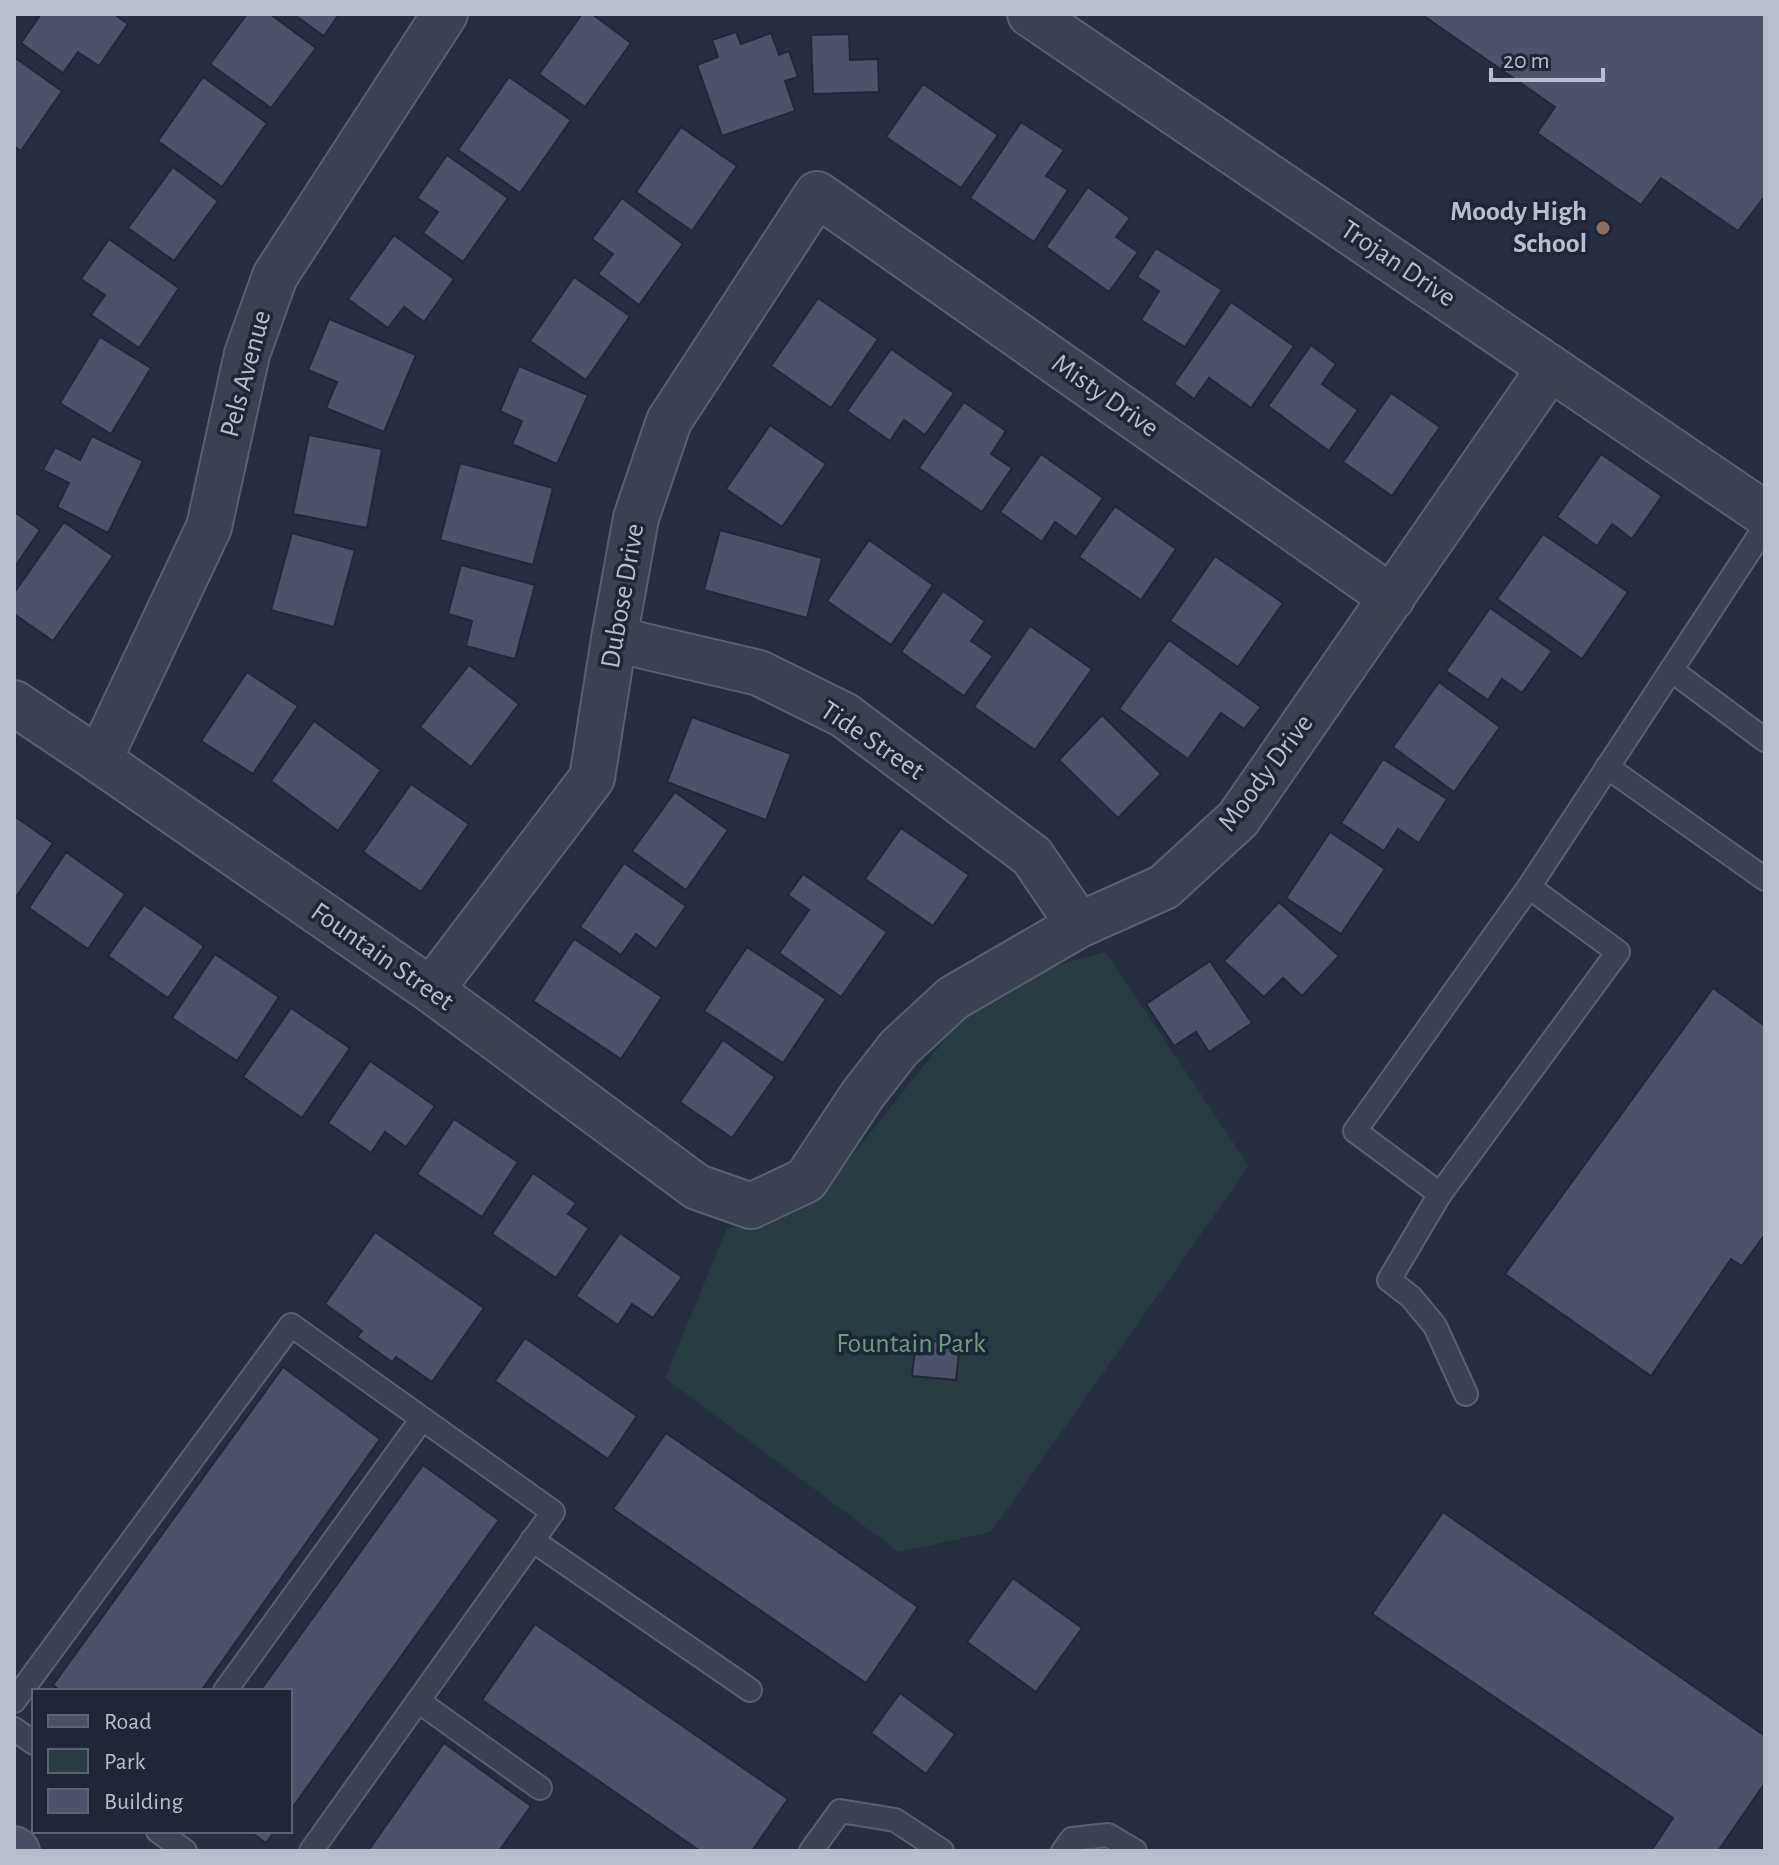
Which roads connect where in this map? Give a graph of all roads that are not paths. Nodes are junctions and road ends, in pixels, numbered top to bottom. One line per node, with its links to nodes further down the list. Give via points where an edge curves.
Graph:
1 (445, 14): 12 (street, Pels Avenue, via 275,276 247,354 209,527)
2 (1030, 14): 4 (street, Trojan Drive)
3 (817, 194): 7 (street, Misty Drive); 8 (street, Dubose Drive, via 669,421 636,518)
4 (1550, 368): 5 (street, Trojan Drive); 7 (street, Moody Drive)
5 (1765, 514)
6 (1765, 527): 9 (lane)
7 (1392, 598): 16 (street, Moody Drive, via 1238,819 1164,887)
8 (614, 639): 16 (street, Tide Street, via 759,673 844,715 1032,856); 17 (street, Dubose Drive, via 592,778)
9 (1671, 670): 11 (lane); 13 (lane)
10 (14, 703): 12 (street, Fountain Street)
11 (1765, 740)
12 (99, 760): 17 (street, Fountain Street)
13 (1607, 767): 14 (lane); 15 (lane)
14 (1765, 879)
15 (1529, 887): 18 (lane, via 1355,1131); 18 (lane, via 1618,952)
16 (1079, 925): 19 (street, Moody Drive, via 953,998 899,1048 806,1180)
17 (431, 990): 19 (street, Fountain Street, via 697,1187)
18 (1440, 1194): 20 (lane, via 1389,1280 1435,1326)
19 (751, 1206)
20 (1466, 1394)
21 (422, 1419): 22 (lane, via 553,1512); 23 (lane); 25 (lane, via 291,1325)
22 (532, 1540): 24 (lane); 26 (lane)
23 (226, 1689)
24 (750, 1690)
25 (14, 1701)
26 (418, 1701): 29 (lane); 32 (lane)
27 (14, 1729): 28 (lane)
28 (32, 1742)
29 (540, 1788)
30 (161, 1833): 31 (lane)
31 (185, 1851)
32 (311, 1851)
33 (811, 1851): 34 (lane, via 840,1811 895,1820)
34 (942, 1851)
35 (1063, 1851): 36 (lane, via 1072,1839 1108,1835)
36 (1135, 1851)

